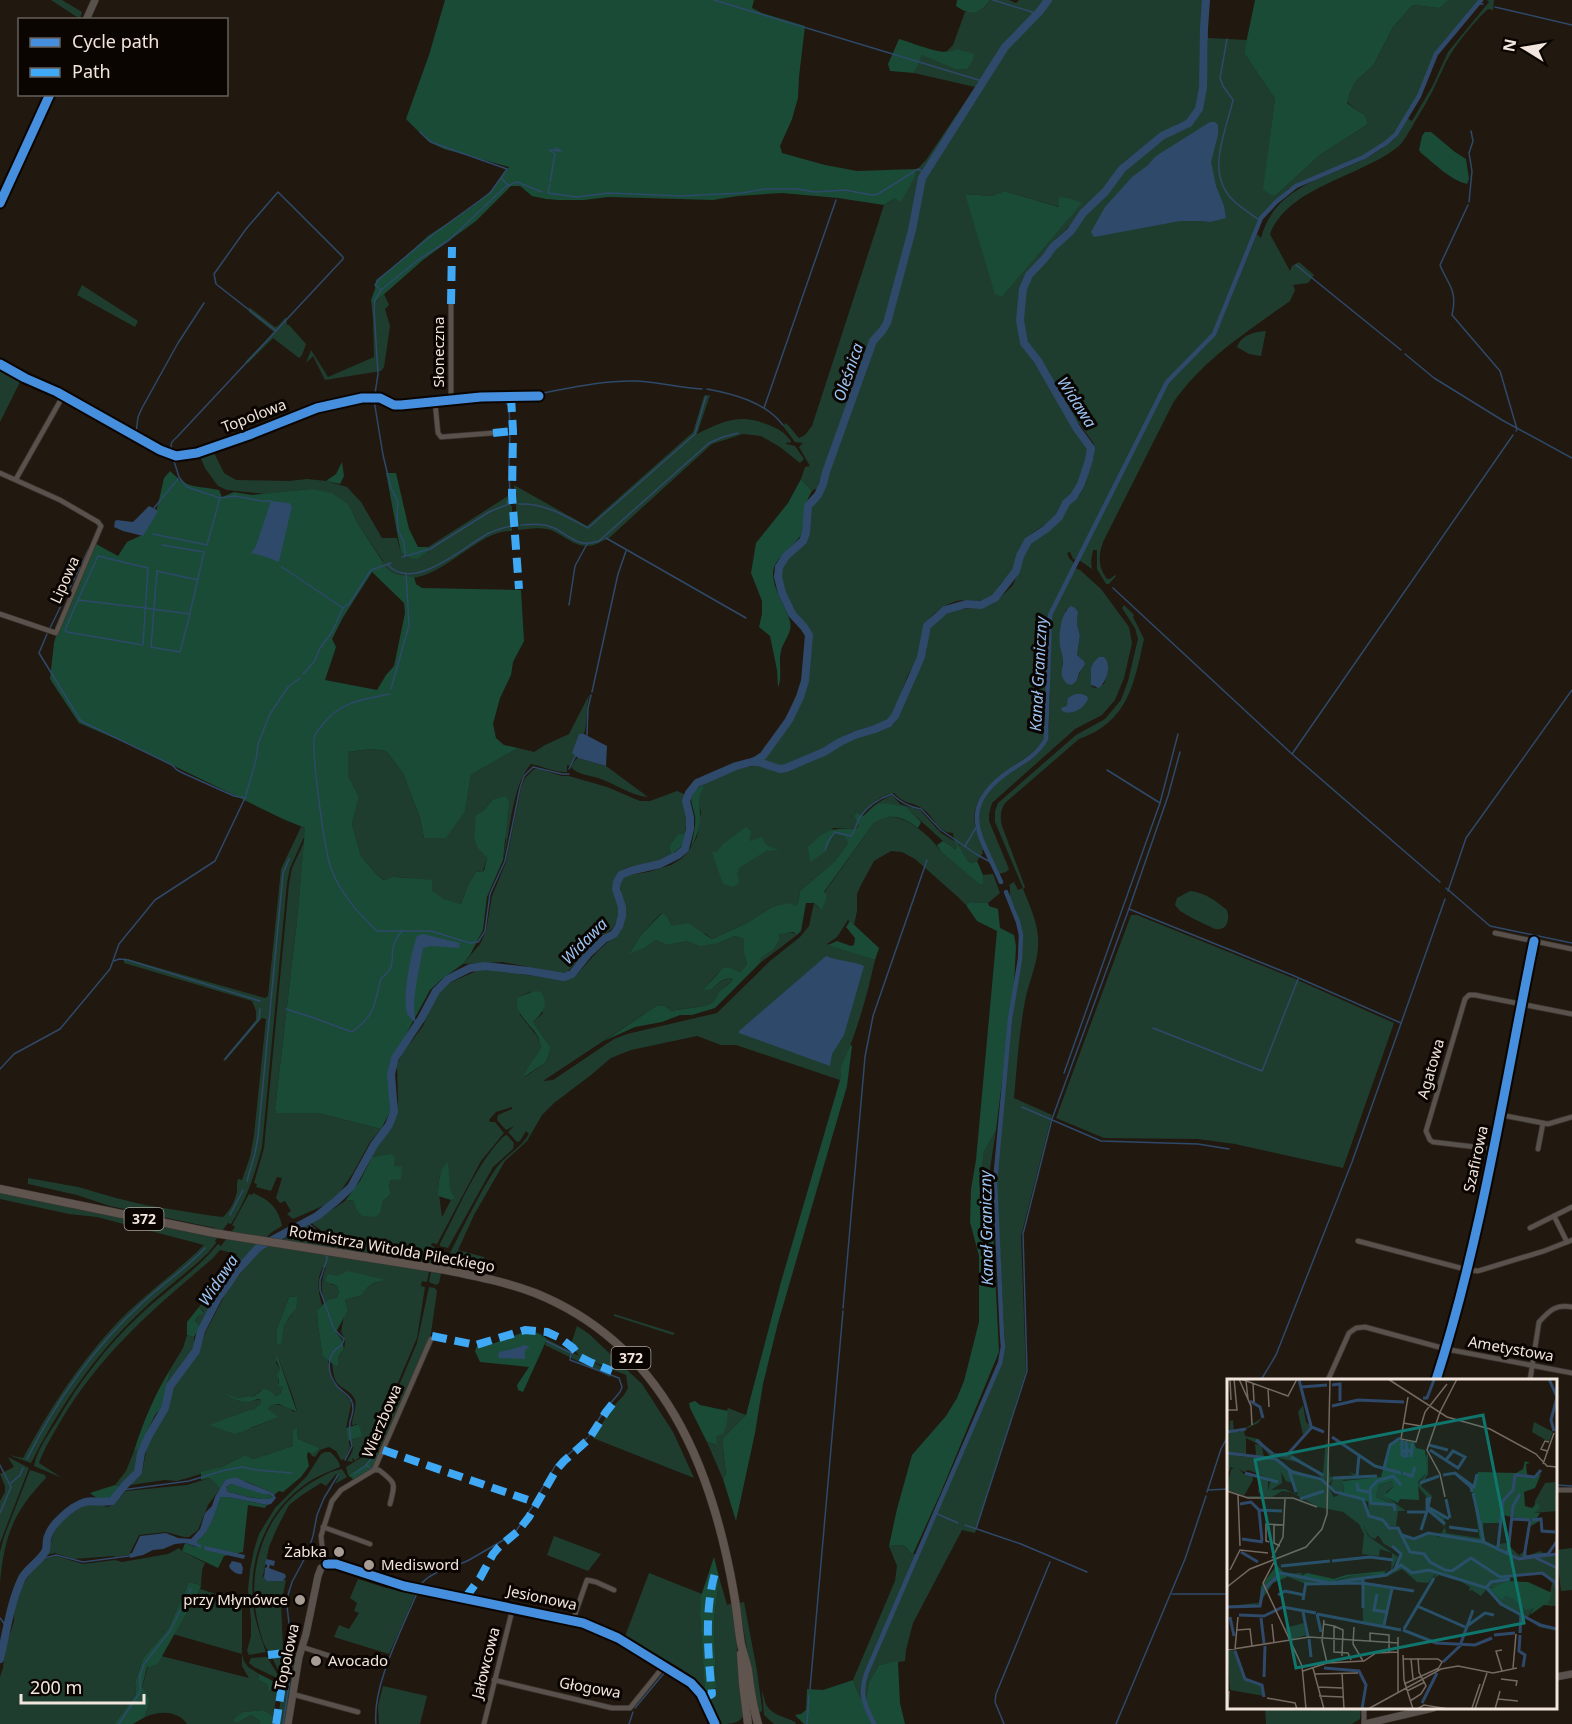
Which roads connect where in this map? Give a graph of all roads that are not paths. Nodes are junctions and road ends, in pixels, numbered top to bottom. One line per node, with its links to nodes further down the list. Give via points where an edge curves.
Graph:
1 (95, 0): 2 (street)
2 (87, 18)
3 (49, 96): 4 (street)
4 (0, 203)
5 (451, 304): 9 (street, Słoneczna)
6 (0, 364): 7 (street, Topolowa)
7 (63, 396): 10 (street, Topolowa, via 160,450 180,456 230,442 325,405 374,397 396,405); 13 (street)
8 (540, 396): 9 (street, Topolowa)
9 (450, 400): 10 (street, Topolowa)
10 (435, 402): 11 (street, via 441,437)
11 (493, 433)
12 (0, 472): 13 (street)
13 (16, 479): 14 (street, Lipowa, via 101,526 56,633)
14 (0, 614)
15 (1495, 933): 16 (street)
16 (1534, 941): 17 (street); 18 (street, Szafirowa)
17 (1572, 949)
18 (1521, 1004): 19 (street); 20 (street, Szafirowa); 23 (street, Agatowa, via 1475,995 1465,999 1426,1131 1433,1142)
19 (1572, 1014)
20 (1501, 1114): 22 (street); 23 (street, Szafirowa)
21 (1572, 1117): 22 (street)
22 (1543, 1123): 24 (street)
23 (1492, 1149): 31 (street, Szafirowa)
24 (1538, 1149)
25 (0, 1188): 48 (main road, Rotmistrza Witolda Pileckiego / 372, via 214,1233 498,1281 554,1302 589,1323 630,1357 652,1382 687,1437 716,1510 735,1595)
26 (1572, 1207): 27 (street)
27 (1554, 1216): 28 (street); 30 (street)
28 (1530, 1228)
29 (1358, 1241): 31 (street)
30 (1569, 1241): 31 (street, via 1478,1271)
31 (1468, 1270): 34 (street, Szafirowa)
32 (1572, 1307): 35 (street, via 1557,1306 1539,1322)
33 (431, 1339): 40 (street, Wierzbowa)
34 (1446, 1349): 35 (street, Ametystowa); 37 (street, Ametystowa, via 1369,1327 1356,1328 1349,1333); 38 (street, Szafirowa)
35 (1532, 1365): 36 (street, Ametystowa); 39 (street)
36 (1572, 1373)
37 (1328, 1379)
38 (1436, 1379)
39 (1530, 1379)
40 (374, 1470): 41 (street, via 393,1482); 42 (street, Wierzbowa, via 334,1496)
41 (390, 1504)
42 (323, 1527): 43 (street); 44 (street, Wierzbowa, via 321,1544)
43 (370, 1544)
44 (327, 1564): 46 (street, Jesionowa, via 404,1586); 49 (street, Topolowa, via 318,1576)
45 (615, 1590): 47 (street, via 586,1580)
46 (513, 1607): 47 (street, Jesionowa); 54 (street, Jałowcowa)
47 (573, 1620): 51 (street, Jesionowa, via 610,1634)
48 (741, 1644): 61 (main road, Rotmistrza Witolda Pileckiego / 372); 62 (main road, Rotmistrza Witolda Pileckiego / 372)
49 (302, 1647): 50 (street); 55 (street, Topolowa)
50 (361, 1666)
51 (664, 1666): 54 (street, Głogowa, via 630,1708 612,1708); 60 (street, Jesionowa, via 695,1687)
52 (1572, 1674): 53 (street)
53 (1557, 1677)
54 (494, 1680): 59 (street, Jałowcowa)
55 (292, 1694): 57 (street); 58 (street, Topolowa)
56 (1424, 1709): 63 (street)
57 (358, 1712)
58 (288, 1724)
59 (484, 1724)
60 (716, 1724)
61 (748, 1724)
62 (755, 1724)
63 (1364, 1724)

